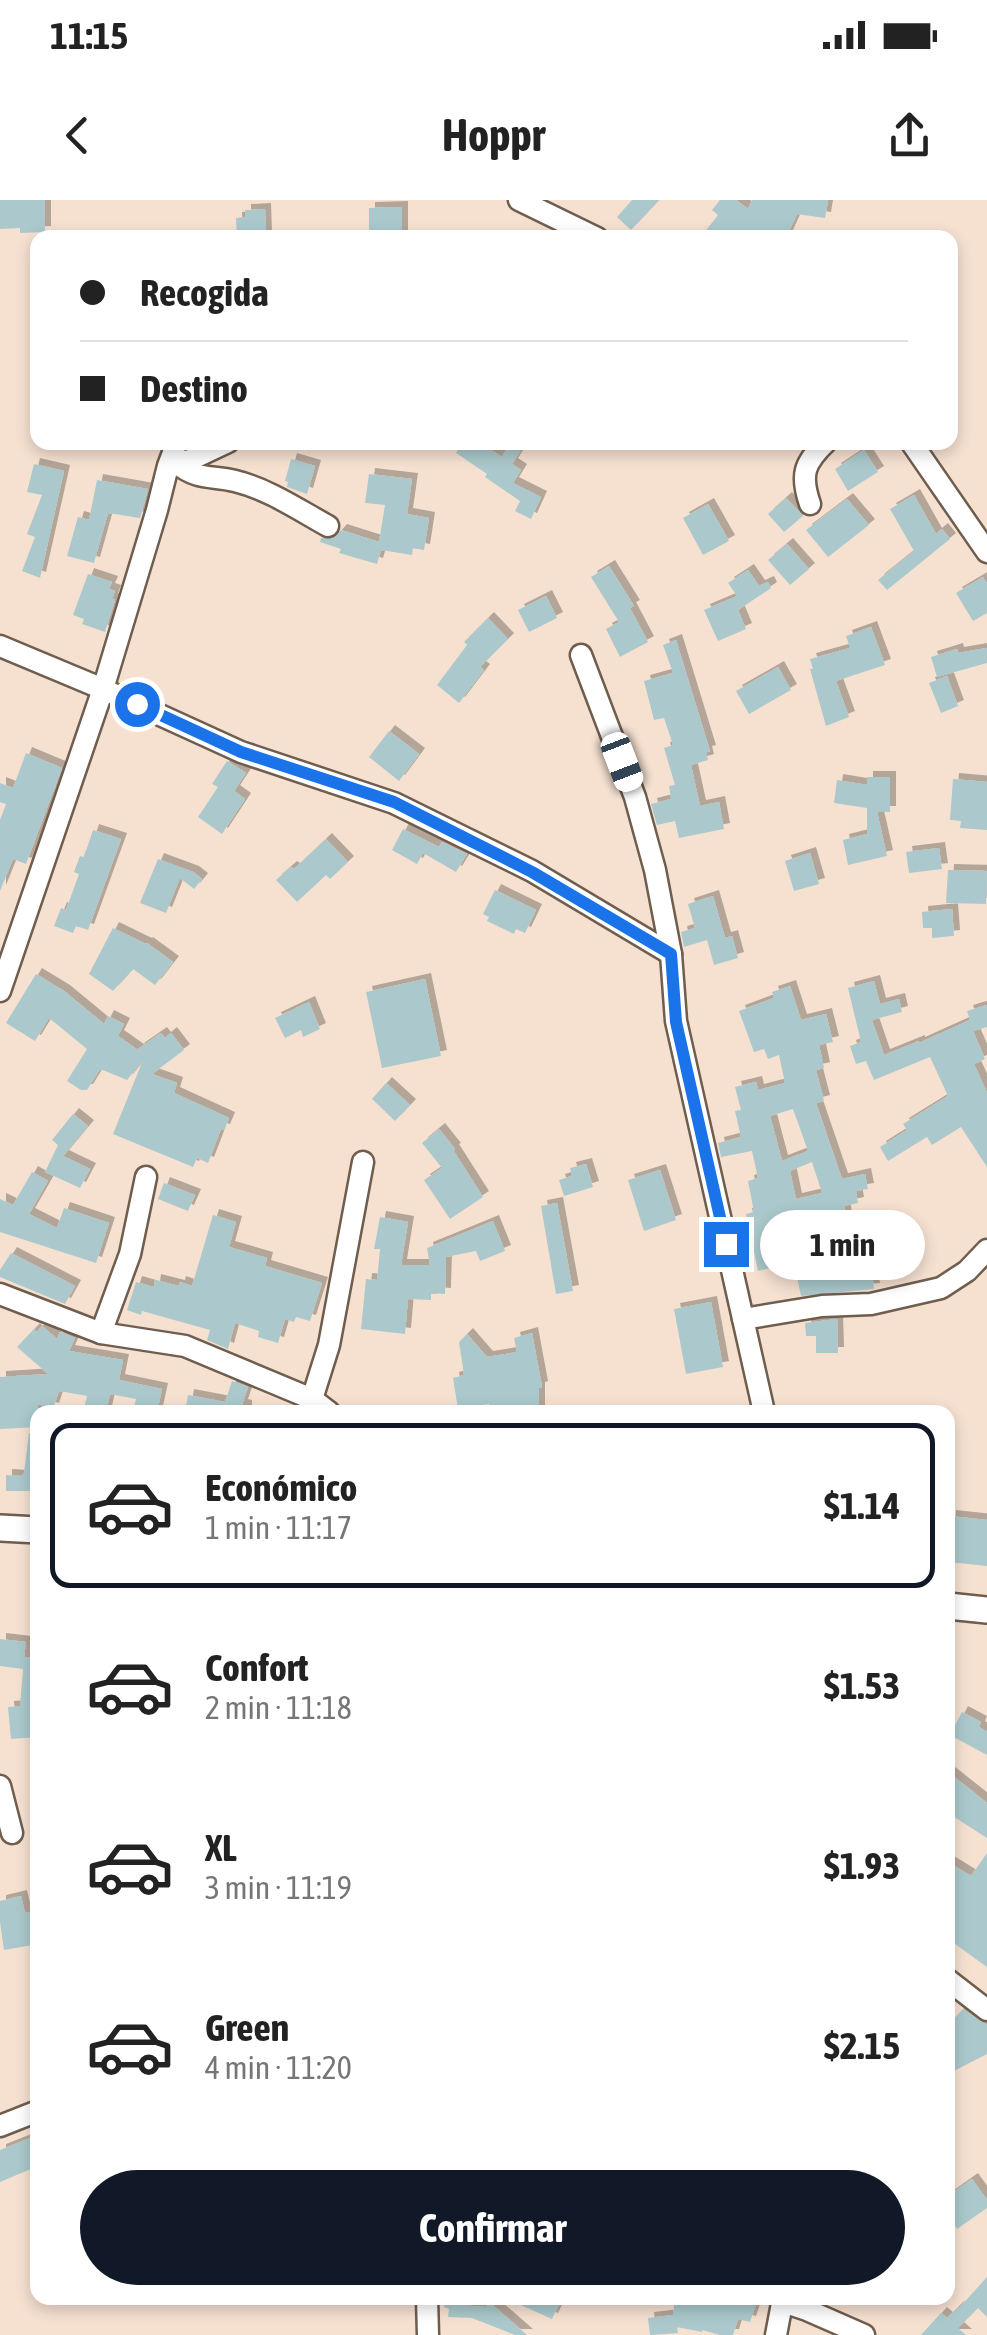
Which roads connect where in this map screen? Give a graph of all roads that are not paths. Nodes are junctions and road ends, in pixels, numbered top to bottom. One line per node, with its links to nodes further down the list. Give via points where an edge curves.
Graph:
1 (519, 200): 2 (street)
2 (581, 230)
3 (199, 450): 6 (street)
4 (817, 450): 7 (street, via 806,468)
5 (916, 450): 9 (street)
6 (174, 457): 8 (street, via 189,473 236,481); 12 (street)
7 (810, 504)
8 (328, 526)
9 (987, 552)
10 (0, 646): 12 (street)
11 (581, 655): 13 (street, via 635,798)
12 (102, 688): 13 (street, via 241,752 394,802 532,872); 14 (street)
13 (671, 954): 19 (street, via 676,1022)
14 (0, 991)
15 (363, 1162): 21 (street, via 329,1345)
16 (146, 1176): 20 (street, via 130,1254)
17 (987, 1250): 19 (street, via 941,1288 871,1304)
18 (0, 1294): 20 (street)
19 (743, 1318): 23 (street)
20 (101, 1333): 21 (street, via 185,1346)
21 (312, 1399): 22 (street)
22 (320, 1405)
23 (762, 1405)
24 (0, 1528): 25 (main road)
25 (30, 1530)
26 (955, 1607): 27 (main road)
27 (987, 1610)
28 (0, 1786): 29 (street)
29 (12, 1833)
30 (955, 1985): 31 (street)
31 (987, 2010)
32 (30, 2114): 33 (street)
33 (0, 2126)
34 (426, 2305): 37 (street)
35 (782, 2305): 38 (street)
36 (796, 2305): 39 (street)
37 (428, 2335)
38 (776, 2335)
39 (864, 2335)

